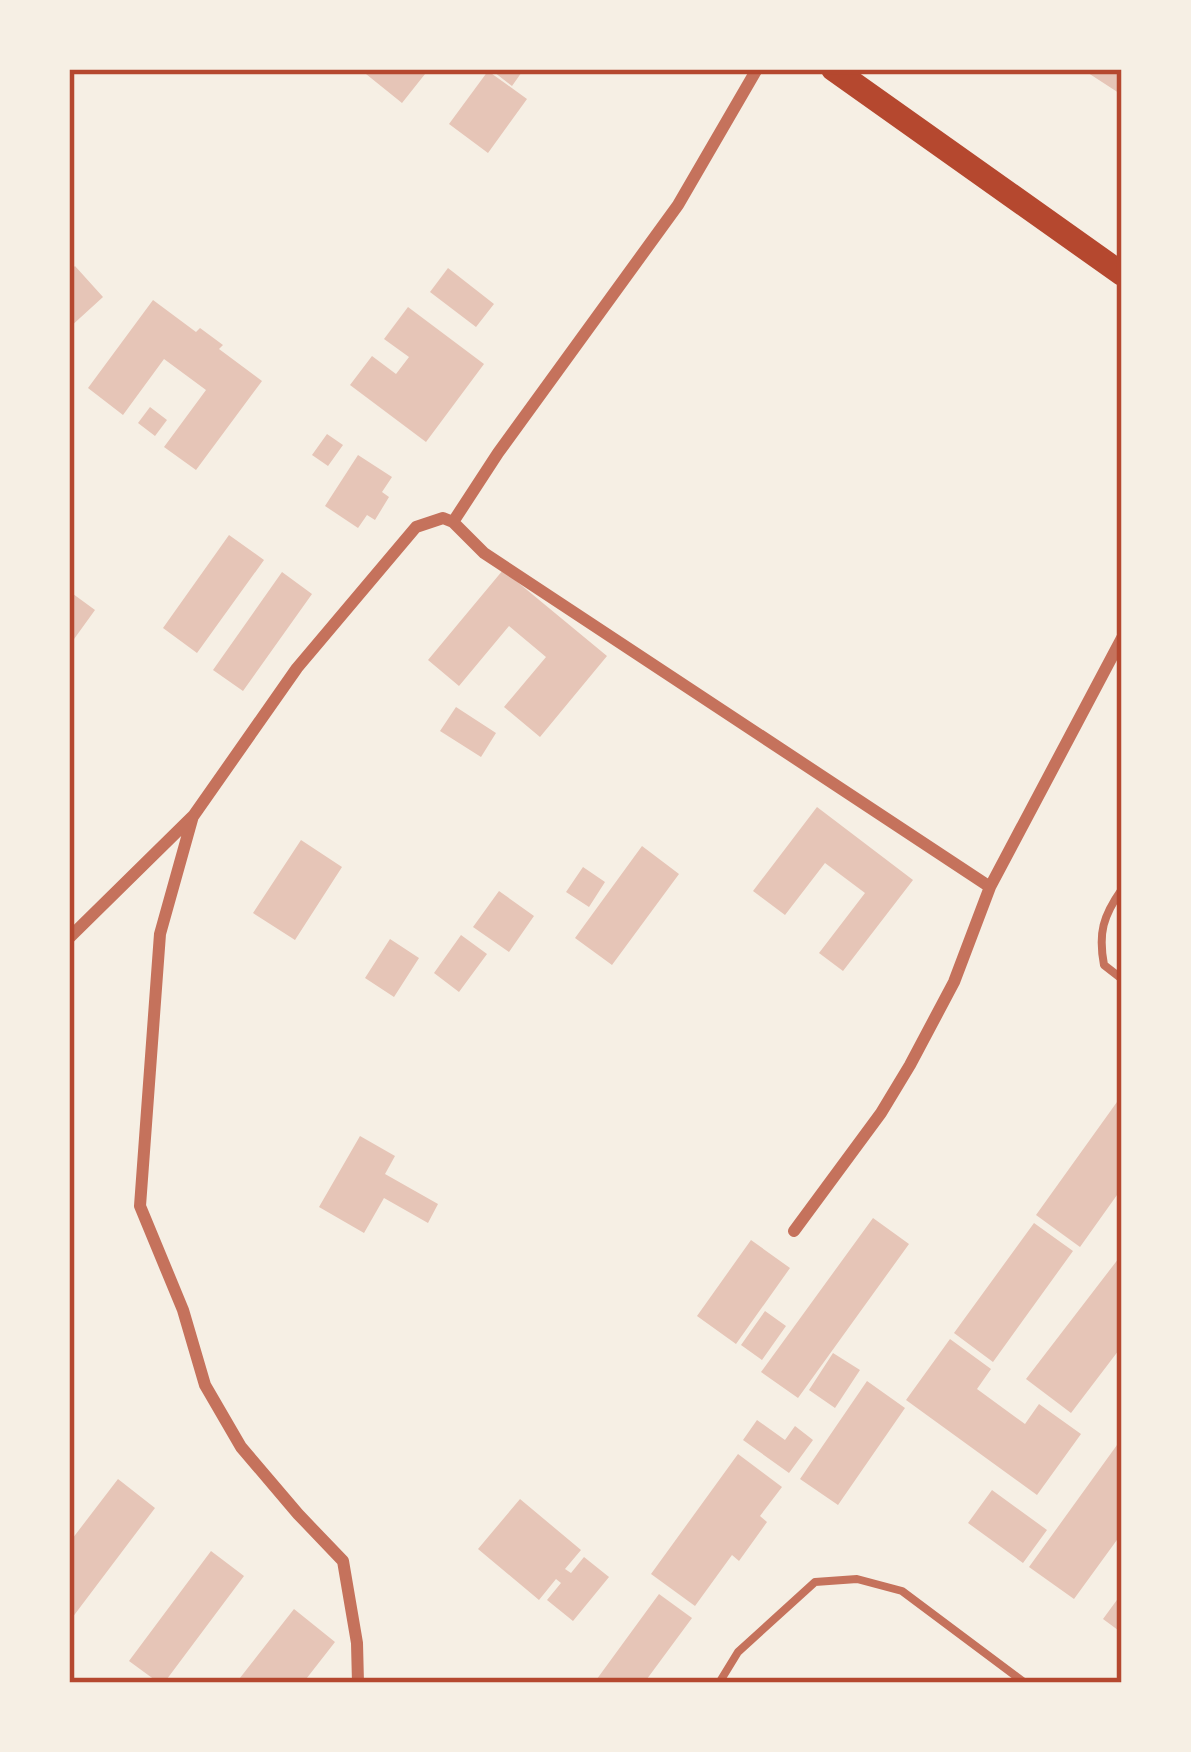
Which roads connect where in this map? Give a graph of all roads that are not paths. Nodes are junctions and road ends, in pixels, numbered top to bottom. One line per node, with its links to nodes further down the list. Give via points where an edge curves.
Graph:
1 (757, 69): 4 (street, via 678,205)
2 (832, 69): 3 (highway)
3 (1122, 274)
4 (453, 523): 6 (street, via 443,518 416,527 297,668); 7 (street, via 484,553)
5 (1122, 638): 7 (street)
6 (194, 815): 9 (street); 12 (street, via 160,934 140,1206 206,1385 242,1447 343,1561)
7 (990, 887): 11 (street, via 954,982 910,1065)
8 (1122, 890): 10 (lane, via 1099,938 1104,965)
9 (69, 938)
10 (1122, 979)
11 (794, 1231)
12 (358, 1683)
13 (719, 1683): 14 (lane, via 738,1652 815,1582 857,1579 902,1591)
14 (1024, 1683)

